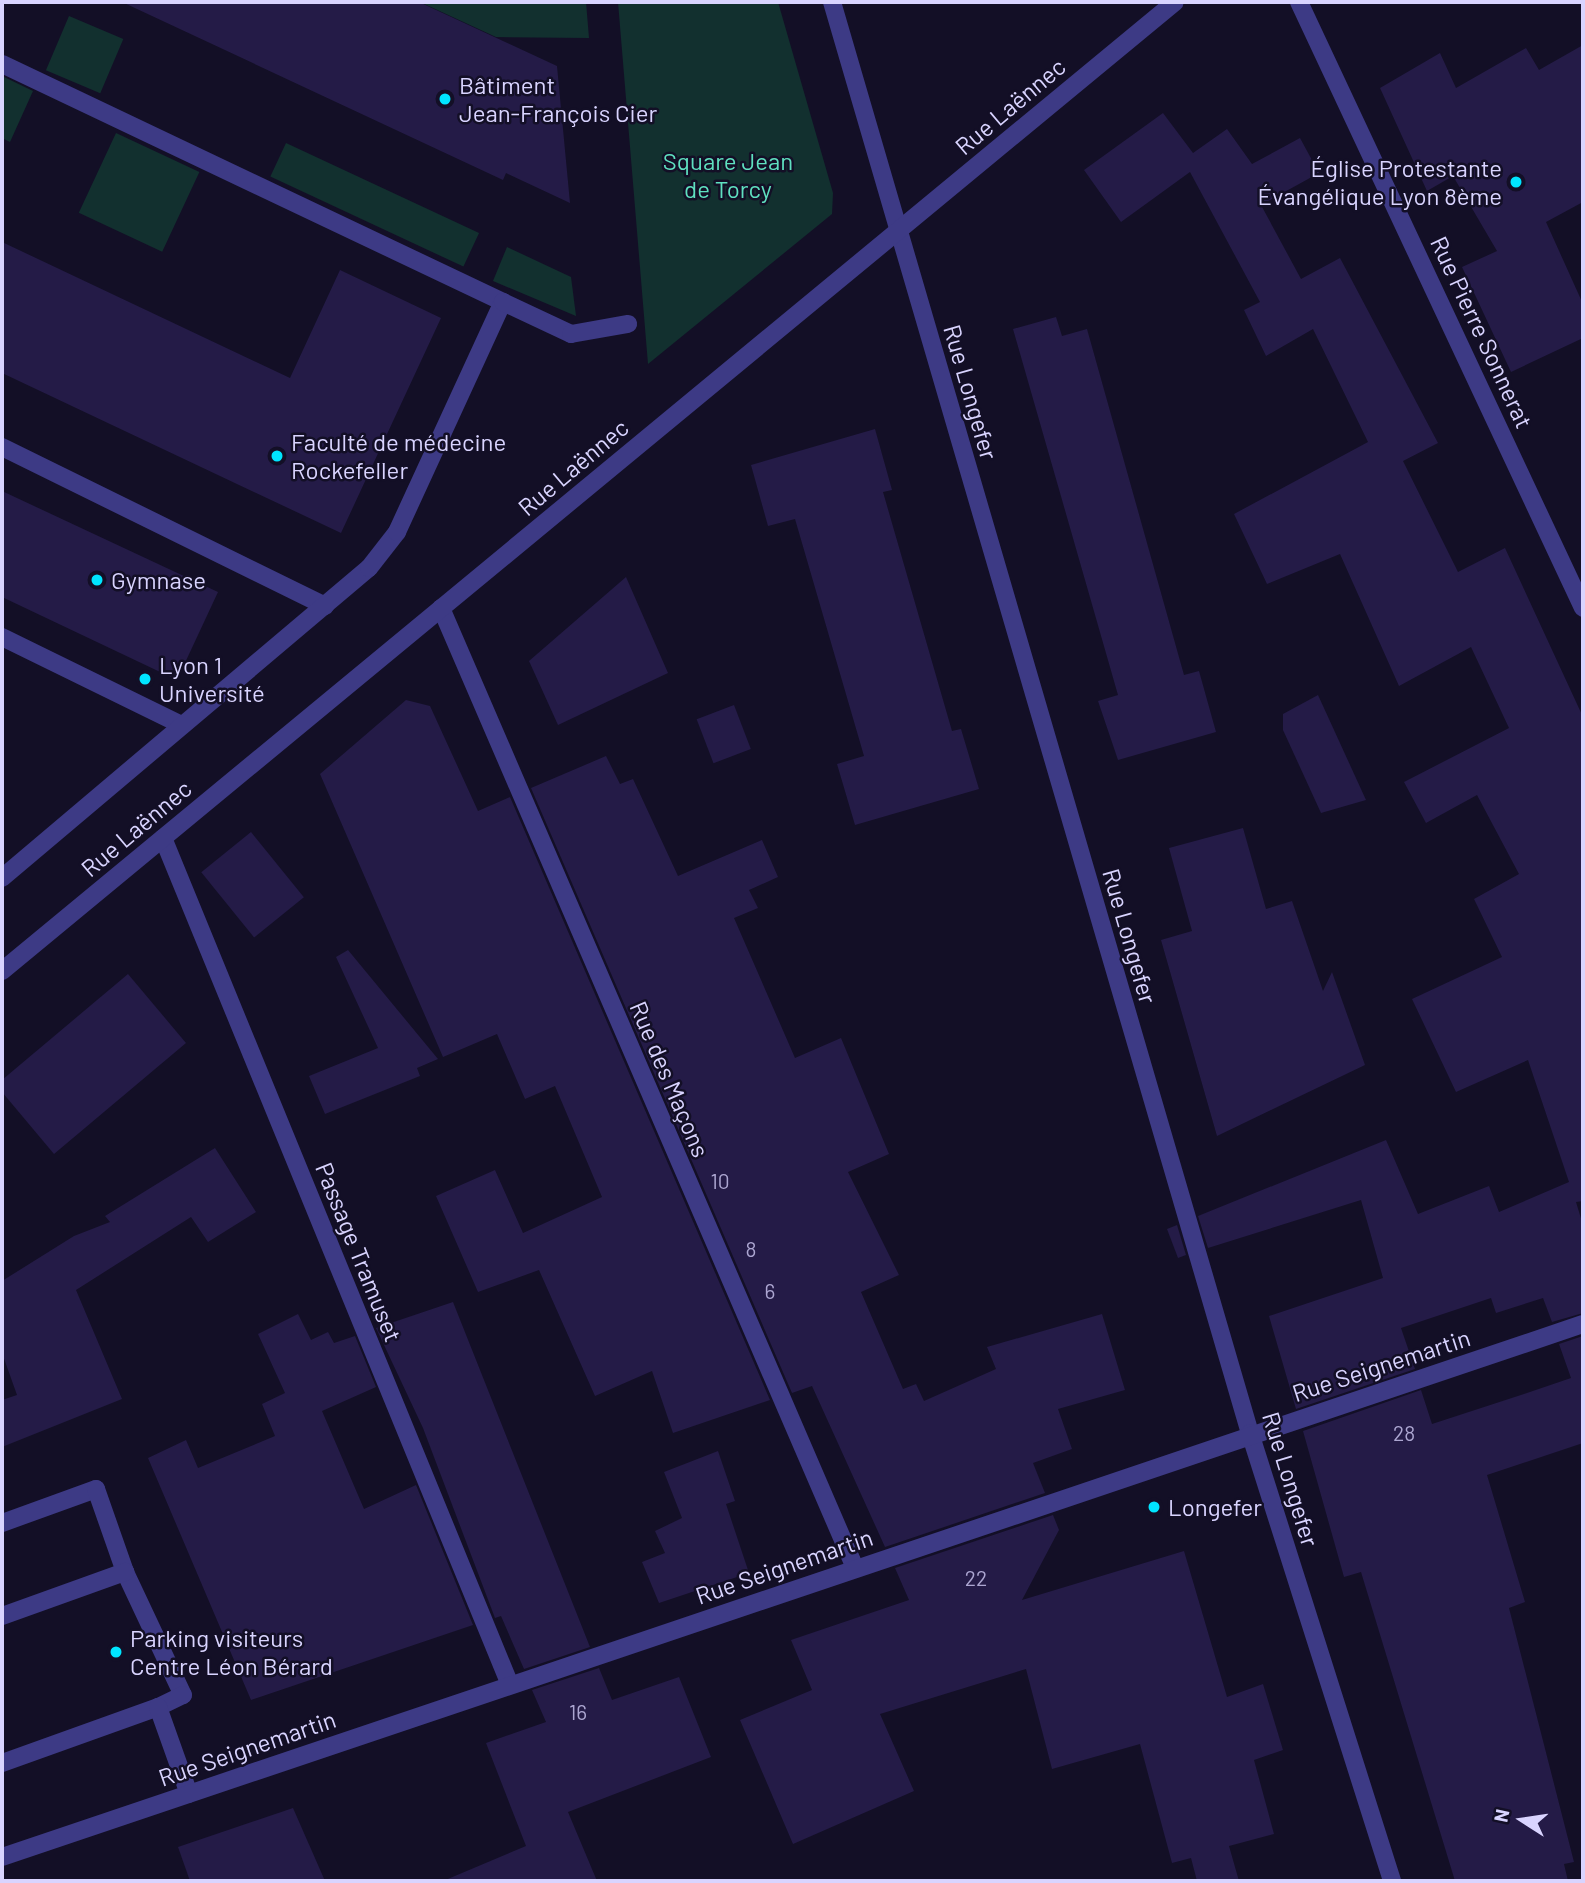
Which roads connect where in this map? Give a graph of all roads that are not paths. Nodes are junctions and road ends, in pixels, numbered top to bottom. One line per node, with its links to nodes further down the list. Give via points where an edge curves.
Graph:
1 (832, 2): 5 (street, Rue Longefer)
2 (1175, 2): 5 (street, Rue Laënnec)
3 (1299, 2): 11 (street, Rue Pierre Sonnerat)
4 (2, 64): 6 (street)
5 (898, 230): 10 (street, Rue Laënnec); 18 (street, Rue Longefer)
6 (503, 302): 7 (street, via 570,334); 9 (street, via 397,532 369,568)
7 (628, 324)
8 (2, 447): 9 (street)
9 (325, 606): 13 (street)
10 (440, 608): 14 (street, Rue Laënnec); 20 (street, Rue des Maçons)
11 (1583, 608)
12 (2, 637): 13 (street)
13 (182, 725): 15 (street)
14 (163, 838): 16 (street, Rue Laënnec); 23 (street, Passage Tramuset)
15 (2, 878)
16 (2, 971)
17 (1583, 1324): 18 (street, Rue Seignemartin)
18 (1250, 1433): 20 (street, Rue Seignemartin); 28 (street, Rue Longefer)
19 (2, 1523): 21 (street, via 96,1489)
20 (855, 1568): 23 (street, Rue Seignemartin)
21 (125, 1572): 22 (street); 24 (street, via 183,1695)
22 (2, 1616)
23 (510, 1685): 26 (street, Rue Seignemartin)
24 (158, 1707): 25 (street); 26 (street)
25 (2, 1763)
26 (188, 1794): 27 (street, Rue Seignemartin)
27 (2, 1857)
28 (1392, 1881)

